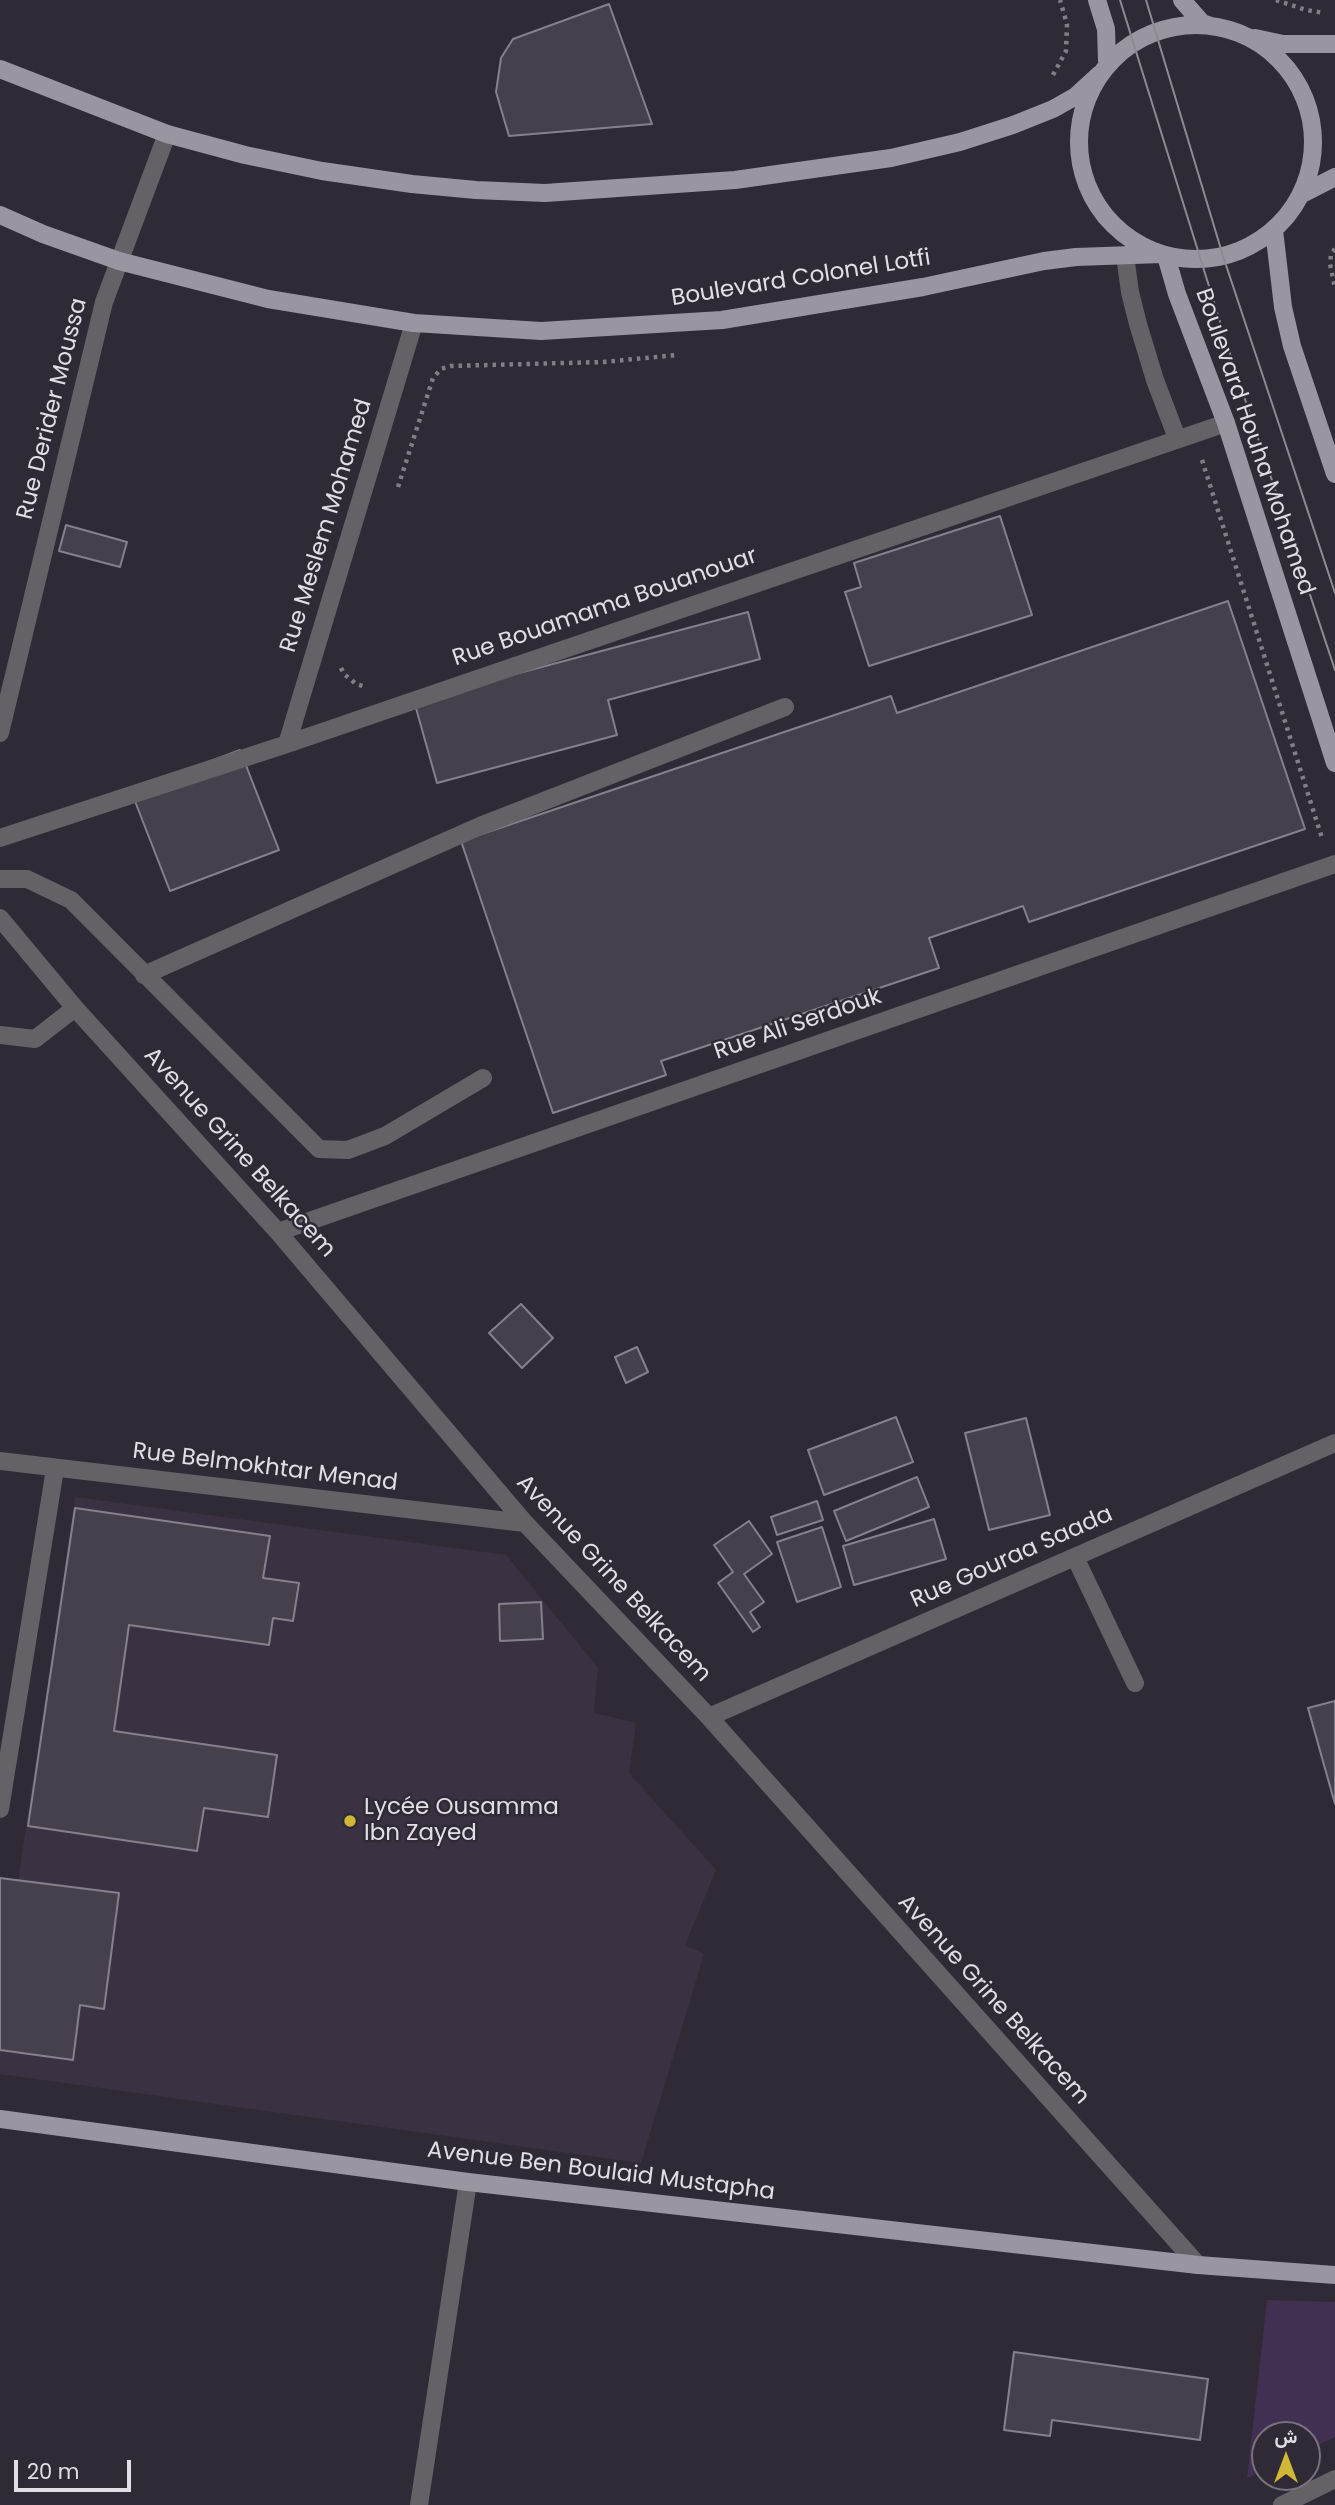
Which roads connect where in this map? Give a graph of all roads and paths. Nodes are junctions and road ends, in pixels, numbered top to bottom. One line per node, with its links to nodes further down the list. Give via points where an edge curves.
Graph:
1 (1059, 0): 10 (path, via 1067,24 1066,51)
2 (1097, 0): 8 (main road, via 1106,29)
3 (1182, 0): 6 (main road, via 1202,23)
4 (1276, 0): 5 (path)
5 (1335, 14)
6 (1216, 28): 7 (main road, via 1283,44); 8 (main road, via 1184,26 1154,33); 13 (main road, via 1259,44 1293,78 1311,121 1313,145)
7 (1335, 44)
8 (1103, 67): 11 (main road, via 1076,96 1053,109 960,142 813,170 635,189 545,193 412,184 323,171); 17 (main road, via 1085,102 1079,133 1080,165 1090,195 1108,220 1133,241)
9 (0, 69): 11 (main road)
10 (1053, 76)
11 (167, 134): 19 (street, Rue Derider Moussa)
12 (1335, 177): 13 (main road)
13 (1304, 193): 15 (main road)
14 (0, 215): 19 (main road, Boulevard Colonel Lotfi)
15 (1274, 230): 17 (main road, via 1223,256); 26 (main road, via 1292,345)
16 (1335, 249): 20 (path, via 1330,264)
17 (1164, 255): 18 (main road, Boulevard Colonel Lotfi); 24 (main road, Boulevard Houha Mohamed)
18 (1125, 256): 21 (main road, Boulevard Colonel Lotfi, via 1044,261 896,292 722,320 541,331); 25 (street, via 1129,292 1155,380)
19 (119, 261): 21 (main road, Boulevard Colonel Lotfi, via 268,299); 28 (street, Rue Derider Moussa, via 104,302)
20 (1335, 288)
21 (414, 323): 29 (street, Rue Meslem Mohamed)
22 (603, 362): 23 (path, via 451,366 441,369)
23 (429, 390)
24 (1226, 423): 25 (street, Rue Bouamama Bouanouar); 30 (main road, Boulevard Houha Mohamed)
25 (1186, 435): 29 (street, Rue Bouamama Bouanouar); 32 (path)
26 (1335, 474)
27 (785, 707): 35 (street, via 480,826)
28 (0, 733)
29 (286, 744): 31 (street, Rue Bouamama Bouanouar)
30 (1335, 763)
31 (0, 838)
32 (1333, 865): 39 (street, Rue Ali Serdouk)
33 (0, 879): 35 (street, via 27,879 71,900)
34 (2, 918): 36 (street, Avenue Grine Belkacem)
35 (144, 975): 38 (street, via 319,1149 348,1150 385,1136)
36 (75, 1008): 37 (street, via 35,1039); 39 (street, Avenue Grine Belkacem)
37 (0, 1035)
38 (483, 1078)
39 (278, 1232): 43 (street, Avenue Grine Belkacem)
40 (1335, 1443): 44 (street, Rue Gouraa Saada)
41 (0, 1461): 42 (street, Rue Belmokhtar Menad)
42 (55, 1469): 43 (street, Rue Belmokhtar Menad); 47 (street)
43 (525, 1523): 46 (street, Avenue Grine Belkacem)
44 (1075, 1557): 45 (street); 46 (street, Rue Gouraa Saada)
45 (1135, 1683)
46 (709, 1717): 50 (street, Avenue Grine Belkacem)
47 (0, 1809)
48 (0, 2119): 49 (main road, Avenue Ben Boulaid Mustapha)
49 (468, 2182): 50 (main road, Avenue Ben Boulaid Mustapha); 53 (street)
50 (1198, 2265): 51 (main road, Avenue Ben Boulaid Mustapha)
51 (1335, 2275)
52 (1335, 2479): 54 (street)
53 (419, 2505)
54 (1282, 2505)

